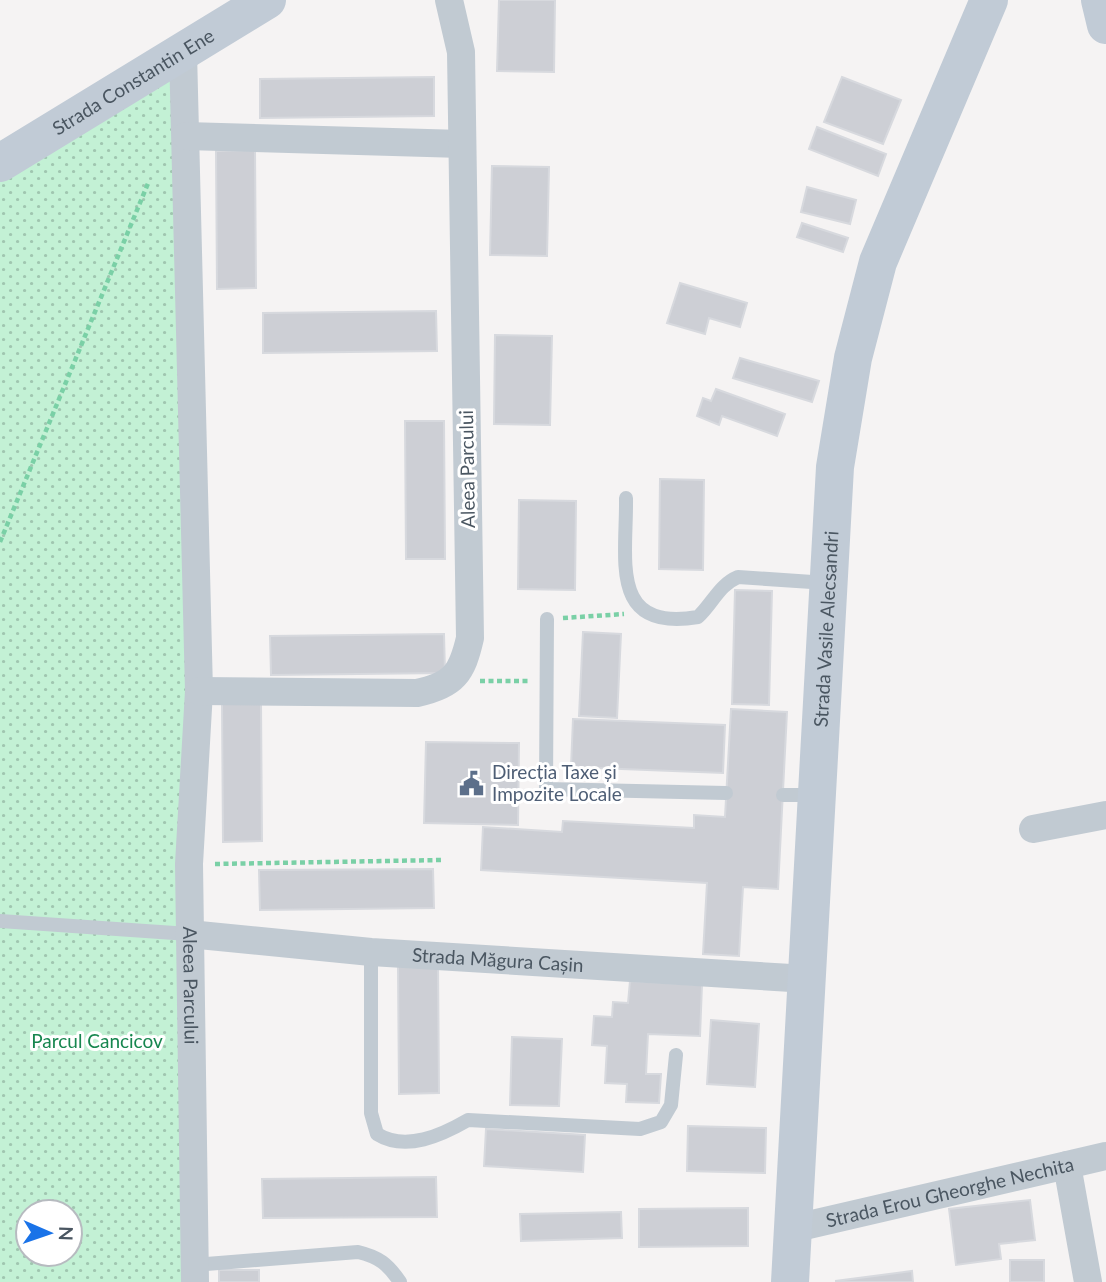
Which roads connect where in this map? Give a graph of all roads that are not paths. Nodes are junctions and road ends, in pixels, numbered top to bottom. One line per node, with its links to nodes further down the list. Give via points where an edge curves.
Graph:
1 (267, 0): 6 (street, Strada Constantin Ene)
2 (449, 0): 8 (street, Aleea Parcului, via 461,52)
3 (989, 0): 11 (street, Strada Vasile Alecsandri, via 875,274 853,358 835,467)
4 (1100, 0): 5 (street)
5 (1106, 24)
6 (184, 52): 7 (street, Aleea Parcului); 9 (street, Strada Constantin Ene)
7 (186, 136): 8 (street); 13 (street, Aleea Parcului)
8 (462, 144): 13 (street, Aleea Parcului, via 470,638 463,666 435,690 417,693)
9 (0, 163)
10 (626, 498): 11 (lane, via 628,586 632,600 654,617 698,617 726,582 738,577)
11 (829, 583): 20 (street, Strada Vasile Alecsandri, via 800,795)
12 (547, 619): 14 (lane, via 546,789)
13 (200, 691): 18 (street, Aleea Parcului)
14 (726, 793)
15 (1106, 815): 16 (street)
16 (1033, 829)
17 (0, 921): 18 (lane)
18 (189, 934): 19 (street, Strada Măgura Cașin); 25 (street, Aleea Parcului)
19 (371, 952): 20 (street, Strada Măgura Cașin); 21 (lane, via 371,1112 377,1134 395,1142 419,1141 468,1121 640,1129 661,1122 671,1105)
20 (808, 979): 24 (street, Strada Vasile Alecsandri)
21 (676, 1055)
22 (1106, 1156): 23 (street, Strada Erou Gheorghe Nechita)
23 (1067, 1165): 24 (street, Strada Erou Gheorghe Nechita); 28 (street)
24 (792, 1229): 27 (street, Strada Vasile Alecsandri)
25 (195, 1273): 26 (lane, via 358,1252 376,1256 390,1266)
26 (400, 1282)
27 (790, 1282)
28 (1088, 1282)

